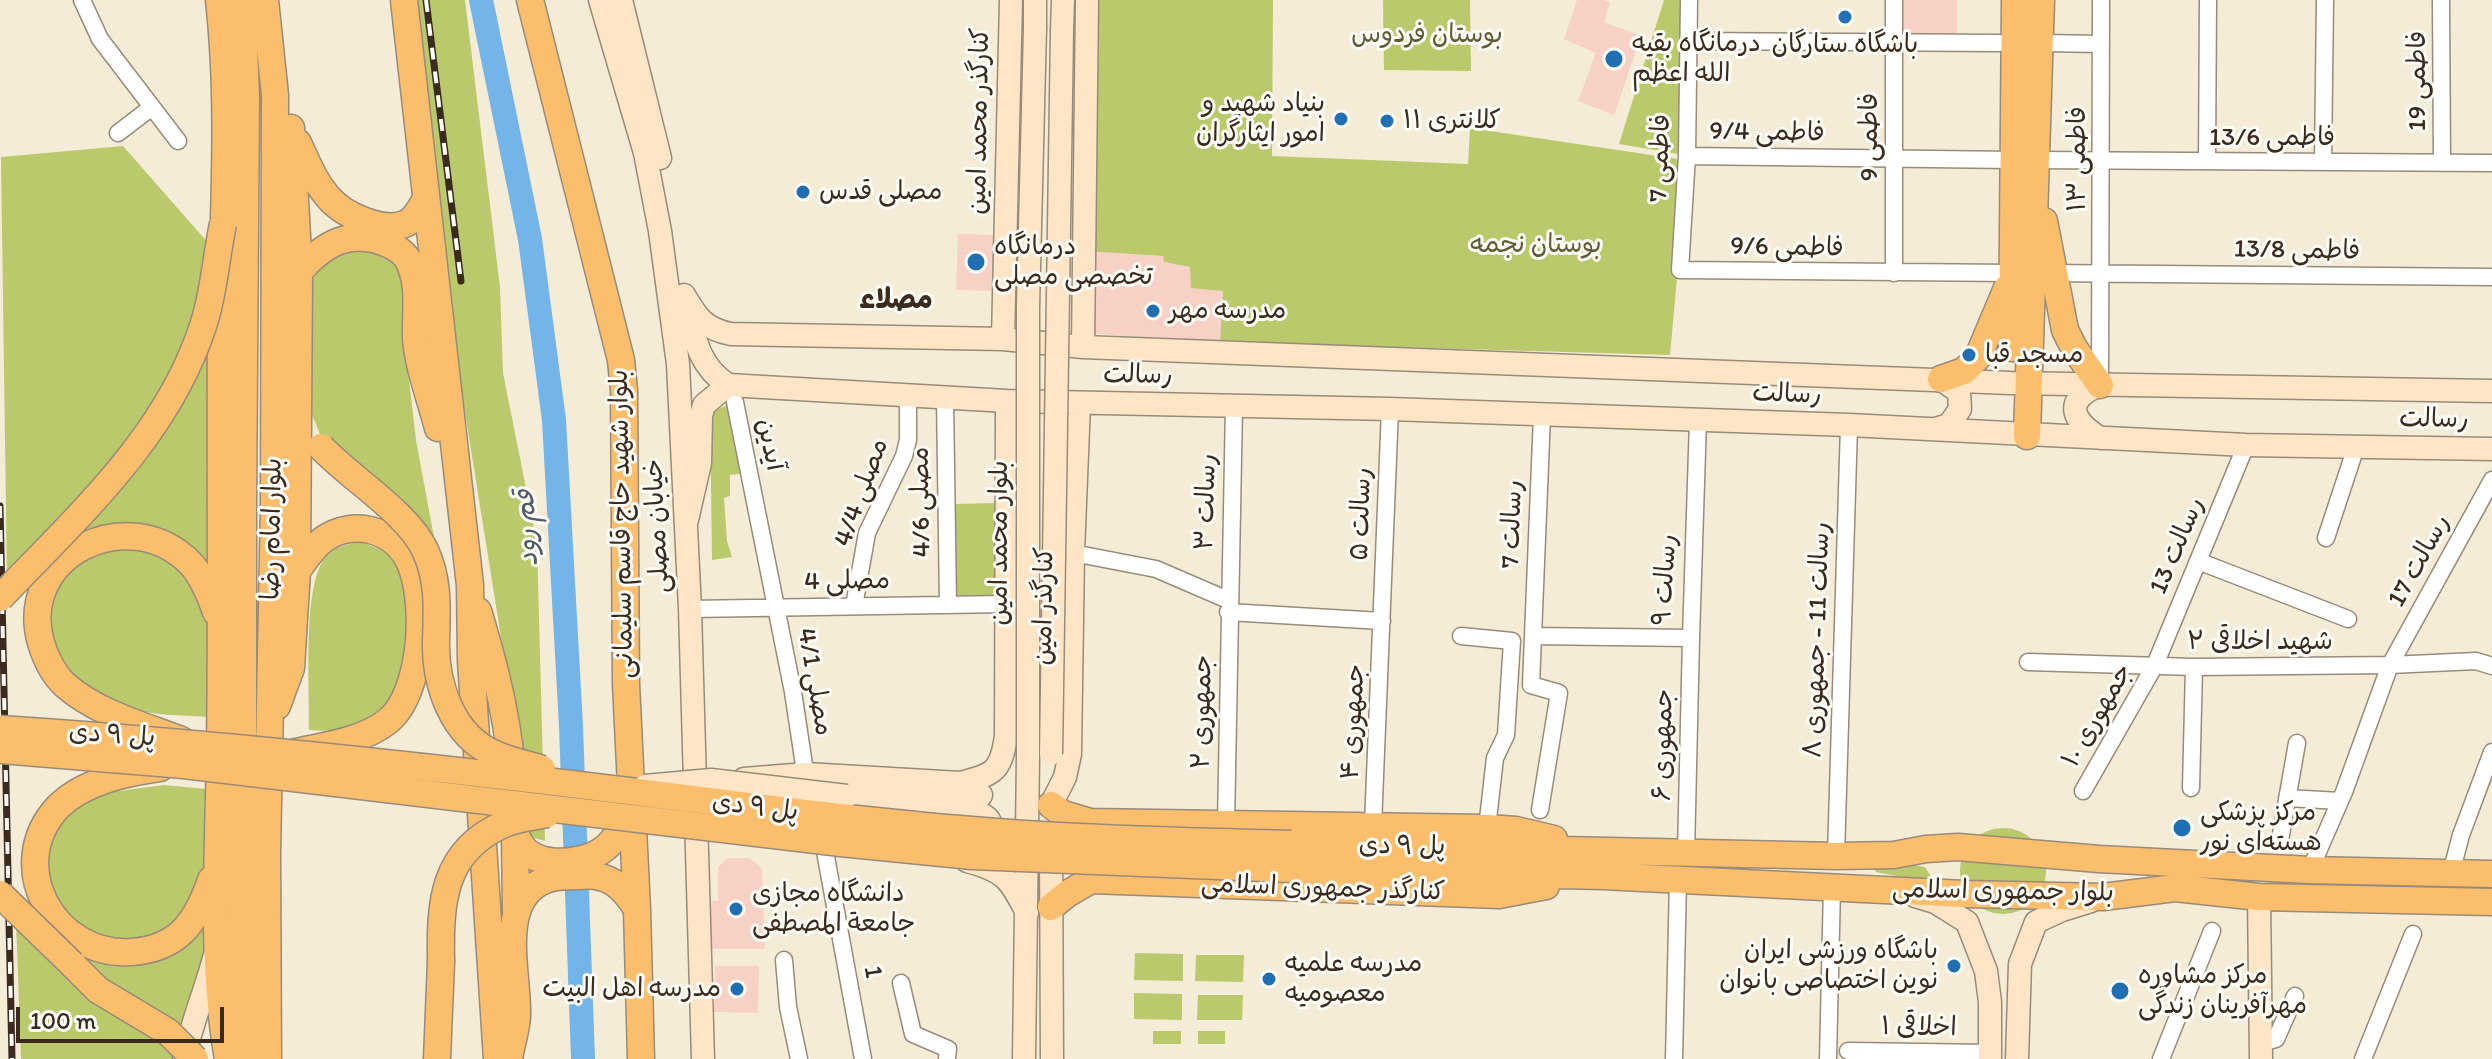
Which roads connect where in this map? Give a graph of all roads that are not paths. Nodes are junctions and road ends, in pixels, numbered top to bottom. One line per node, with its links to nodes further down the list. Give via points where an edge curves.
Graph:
1 (82, 0): 26 (street, via 100,39)
2 (219, 0): 39 (main road, via 225,99)
3 (242, 0): 158 (main road, بلوار امام رضا)
4 (404, 0): 38 (main road)
5 (530, 0): 106 (main road, بلوار شهید حاج قاسم سلیمانی, via 621,360 626,684)
6 (600, 0): 72 (street, خیابان مصلی, via 645,153 660,231 678,364)
7 (621, 0): 46 (street, via 659,149)
8 (1011, 0): 47 (street, کنارگذر محمد امین)
9 (1035, 0): 103 (street, بلوار محمد امین, bridge, via 1028,307)
10 (1063, 0): 113 (street, بلوار محمد امین, bridge)
11 (1087, 0): 48 (street)
12 (1689, 0): 21 (street, فاطمی 7)
13 (1894, 0): 22 (street, فاطمی 9)
14 (2015, 0): 37 (main road)
15 (2041, 0): 37 (main road)
16 (2101, 0): 25 (street, فاطمی ۱۳)
17 (2208, 0): 33 (street)
18 (2325, 0): 34 (street)
19 (2441, 0): 35 (street, فاطمی 19)
20 (266, 11): 27 (main road); 96 (main road, بلوار امام رضا, via 275,95)
21 (1688, 41): 22 (street); 30 (street, فاطمی 7)
22 (1894, 42): 23 (street); 31 (street, فاطمی 9)
23 (1999, 43)
24 (2045, 43): 25 (street)
25 (2101, 44): 32 (street, فاطمی ۱۳)
26 (152, 107): 28 (street); 29 (street)
27 (291, 126): 38 (main road, via 314,179 349,214 401,225); 41 (main road)
28 (118, 133)
29 (178, 141)
30 (1687, 156): 31 (street, فاطمی 9/4); 40 (street, فاطمی 7)
31 (1894, 158): 37 (street, فاطمی 9/4); 42 (street, فاطمی 9)
32 (2102, 160): 33 (street, فاطمی 13/6); 37 (street, فاطمی 13/6); 44 (street, فاطمی ۱۳)
33 (2207, 161): 34 (street, فاطمی 13/6)
34 (2323, 162): 35 (street, فاطمی 13/6)
35 (2442, 163): 36 (street, فاطمی 13/6)
36 (2492, 163)
37 (2028, 164): 43 (main road); 43 (main road)
38 (426, 199): 71 (main road)
39 (223, 224): 78 (main road, bridge, via 204,325 150,433 120,472); 87 (main road)
40 (1680, 270): 42 (street, فاطمی 9/6)
41 (299, 272): 56 (main road); 71 (main road, via 315,253 345,239 380,240 407,258 418,306 416,341)
42 (1894, 273): 43 (street, فاطمی 9/6)
43 (2033, 273): 44 (street, فاطمی 13/8); 49 (main road, via 1978,357 1964,371); 50 (main road); 51 (main road)
44 (2102, 273): 45 (street, فاطمی 13/8); 51 (street, فاطمی ۱۳)
45 (2492, 277)
46 (684, 295): 47 (street, via 700,322 731,334); 52 (street, via 697,350 708,369)
47 (1003, 339): 48 (street, رسالت)
48 (1083, 347): 49 (street, رسالت)
49 (1941, 379): 50 (street, رسالت); 64 (street, via 1959,392 1960,409 1949,425)
50 (2020, 383): 51 (street, رسالت); 65 (main road)
51 (2100, 385): 53 (street, رسالت); 66 (street, via 2075,406 2081,426)
52 (732, 390): 54 (street); 72 (street, via 704,405 700,463); 83 (street, آیدین)
53 (2492, 391)
54 (908, 395): 55 (street); 81 (street, مصلی 4/4, via 908,440 867,533)
55 (945, 398): 57 (street); 80 (street, مصلی 4/6)
56 (297, 400): 76 (main road); 106 (main road, bridge, via 321,447 400,517 425,549 437,596 441,689 460,725 493,754)
57 (1007, 401): 58 (street, رسالت); 79 (street, کنارگذر امین)
58 (1079, 404): 59 (street, رسالت); 74 (street, کنارگذر امین)
59 (1234, 406): 60 (street, رسالت); 82 (street, رسالت ۳)
60 (1390, 409): 61 (street, رسالت); 86 (street, رسالت ۵)
61 (1542, 415): 62 (street, رسالت); 89 (street, رسالت 7)
62 (1698, 420): 63 (street, رسالت); 90 (street, رسالت ۹)
63 (1849, 425): 64 (street, رسالت); 125 (street, رسالت 11 - جمهوری ۸)
64 (1934, 430): 65 (street, رسالت)
65 (2018, 435): 66 (street, رسالت)
66 (2100, 438): 67 (street, رسالت)
67 (2246, 445): 68 (street, رسالت); 75 (street, رسالت 13)
68 (2356, 447): 69 (street, رسالت); 73 (street)
69 (2492, 449)
70 (2492, 480): 93 (street, رسالت 17)
71 (461, 517): 77 (main road)
72 (687, 520): 84 (street, خیابان مصلی)
73 (2326, 538)
74 (1073, 553): 82 (street, via 1156,569); 113 (street, کنارگذر امین, via 1070,754)
75 (2198, 561): 85 (street); 92 (street, رسالت 13)
76 (297, 571): 96 (main road, via 291,668); 100 (main road, via 324,539 364,528 394,541 408,558 417,596 416,663 403,704 374,731)
77 (470, 585): 120 (main road, via 497,671 512,765); 161 (main road)
78 (0, 598)
79 (1005, 604): 80 (street, مصلی 4); 105 (street, کنارگذر امین, via 1003,755 989,775)
80 (948, 605): 81 (street, مصلی 4)
81 (854, 606): 83 (street, مصلی 4)
82 (1228, 606): 86 (street); 117 (street, جمهوری ۲)
83 (776, 607): 84 (street, مصلی 4); 104 (street, مصلی 4/1)
84 (690, 609): 121 (street, خیابان مصلی)
85 (2348, 619)
86 (1382, 621): 118 (street, جمهوری ۴)
87 (222, 628): 102 (main road, via 210,595 189,562 137,535 95,540 76,549 51,576 43,594 38,632 52,669 64,684); 126 (main road)
88 (1461, 636): 119 (street, via 1512,641 1506,735 1495,758)
89 (1533, 636): 90 (street, رسالت ۹); 115 (street, رسالت 7, via 1531,685 1559,693)
90 (1691, 638): 124 (street, جمهوری ۶)
91 (2028, 662): 92 (street, شهید اخلاقی ۲)
92 (2155, 665): 95 (street, شهید اخلاقی ۲); 108 (street, جمهوری ۱۰)
93 (2390, 665): 94 (street, شهید اخلاقی ۲, via 2476,661); 95 (street, شهید اخلاقی ۲); 111 (street, رسالت 17)
94 (2492, 666)
95 (2194, 667): 107 (street)
96 (271, 720): 159 (main road, بلوار امام رضا)
97 (0, 729): 102 (main road, پل ۹ دی, bridge)
98 (2297, 743): 110 (street)
99 (0, 750): 102 (main road, پل ۹ دی, bridge)
100 (296, 752): 102 (main road, پل ۹ دی, bridge); 106 (main road, پل ۹ دی, bridge)
101 (2492, 752): 133 (street)
102 (184, 753): 114 (main road, پل ۹ دی, bridge); 126 (main road, bridge, via 83,790 59,806 41,833 34,861 38,886 57,921 73,936 116,953 142,951 166,944 190,926)
103 (1028, 756): 109 (street); 144 (street, بلوار محمد امین)
104 (804, 765)
105 (960, 783): 109 (street); 112 (street); 121 (street, via 806,774 730,779 716,785 704,803)
106 (614, 786): 112 (street, bridge, via 711,780); 128 (main road, پل ۹ دی, bridge, via 844,818 989,831); 130 (main road, via 620,831); 143 (main road, بلوار شهید حاج قاسم سلیمانی)
107 (2191, 788)
108 (2083, 791)
109 (981, 795): 112 (street)
110 (2287, 798): 111 (street); 122 (street)
111 (2340, 801): 132 (street, رسالت 17)
112 (946, 802): 127 (street, via 981,812 990,821 992,844)
113 (1051, 805): 116 (main road); 144 (street, بلوار محمد امین)
114 (571, 809): 128 (main road, پل ۹ دی, bridge, via 972,856 1290,869); 160 (main road, bridge, via 506,823 470,847 455,865 440,913)
115 (1540, 810)
116 (1090, 822): 117 (main road); 135 (main road, via 1078,833 1073,848 1075,864)
117 (1226, 824): 118 (main road)
118 (1373, 825): 119 (main road)
119 (1487, 828): 129 (main road, via 1516,830)
120 (515, 835): 131 (main road, via 522,848); 145 (main road)
121 (709, 836): 123 (street); 164 (street, خیابان مصلی)
122 (2280, 840)
123 (824, 846): 127 (street); 166 (street, 1)
124 (1686, 853): 125 (main road, بلوار جمهوری اسلامی); 129 (main road, بلوار جمهوری اسلامی)
125 (1836, 856): 132 (main road, بلوار جمهوری اسلامی, via 1958,847)
126 (219, 857): 148 (main road)
127 (969, 861): 144 (street, via 1000,872)
128 (1513, 862): 129 (main road, بلوار جمهوری اسلامی)
129 (1603, 863): 135 (main road, کنارگذر جمهوری اسلامی, via 1499,895); 136 (main road, بلوار جمهوری اسلامی)
130 (587, 866): 131 (main road); 143 (main road, via 626,890)
131 (549, 870): 145 (main road)
132 (2310, 870): 133 (main road, بلوار جمهوری اسلامی)
133 (2451, 873): 134 (main road, بلوار جمهوری اسلامی)
134 (2492, 874)
135 (1091, 880): 144 (main road)
136 (1678, 880): 137 (main road, بلوار جمهوری اسلامی); 170 (street)
137 (1832, 887): 138 (main road, بلوار جمهوری اسلامی); 171 (street)
138 (1894, 890): 140 (main road, بلوار جمهوری اسلامی); 154 (street, via 1935,902 1967,922 1986,971)
139 (0, 894): 156 (main road, bridge, via 98,990 168,1032)
140 (2103, 897): 141 (main road, بلوار جمهوری اسلامی, via 2175,888); 172 (street, via 2036,922 2020,964)
141 (2259, 897): 142 (main road, بلوار جمهوری اسلامی); 153 (street)
142 (2492, 902)
143 (637, 909): 163 (main road, بلوار شهید حاج قاسم سلیمانی)
144 (1039, 910): 168 (street, بلوار محمد امین); 169 (street, بلوار محمد امین)
145 (516, 912): 162 (main road, via 517,1016)
146 (2212, 931): 173 (street)
147 (2413, 934): 174 (street)
148 (218, 941): 155 (street); 157 (main road)
149 (784, 960): 165 (street)
150 (901, 983): 167 (street, via 913,1034 948,1049)
151 (2295, 996): 153 (street, via 2276,1039)
152 (1848, 1051): 154 (street, اخلاقی ۱)
153 (2260, 1051)
154 (1990, 1056)
155 (184, 1059)
156 (195, 1059)
157 (228, 1059)
158 (243, 1059)
159 (268, 1059)
160 (437, 1059)
161 (497, 1059)
162 (509, 1059)
163 (641, 1059)
164 (703, 1059)
165 (799, 1059)
166 (863, 1059)
167 (947, 1059)
168 (1024, 1059)
169 (1052, 1059)
170 (1674, 1059)
171 (1828, 1059)
172 (2017, 1059)
173 (2161, 1059)
174 (2363, 1059)

